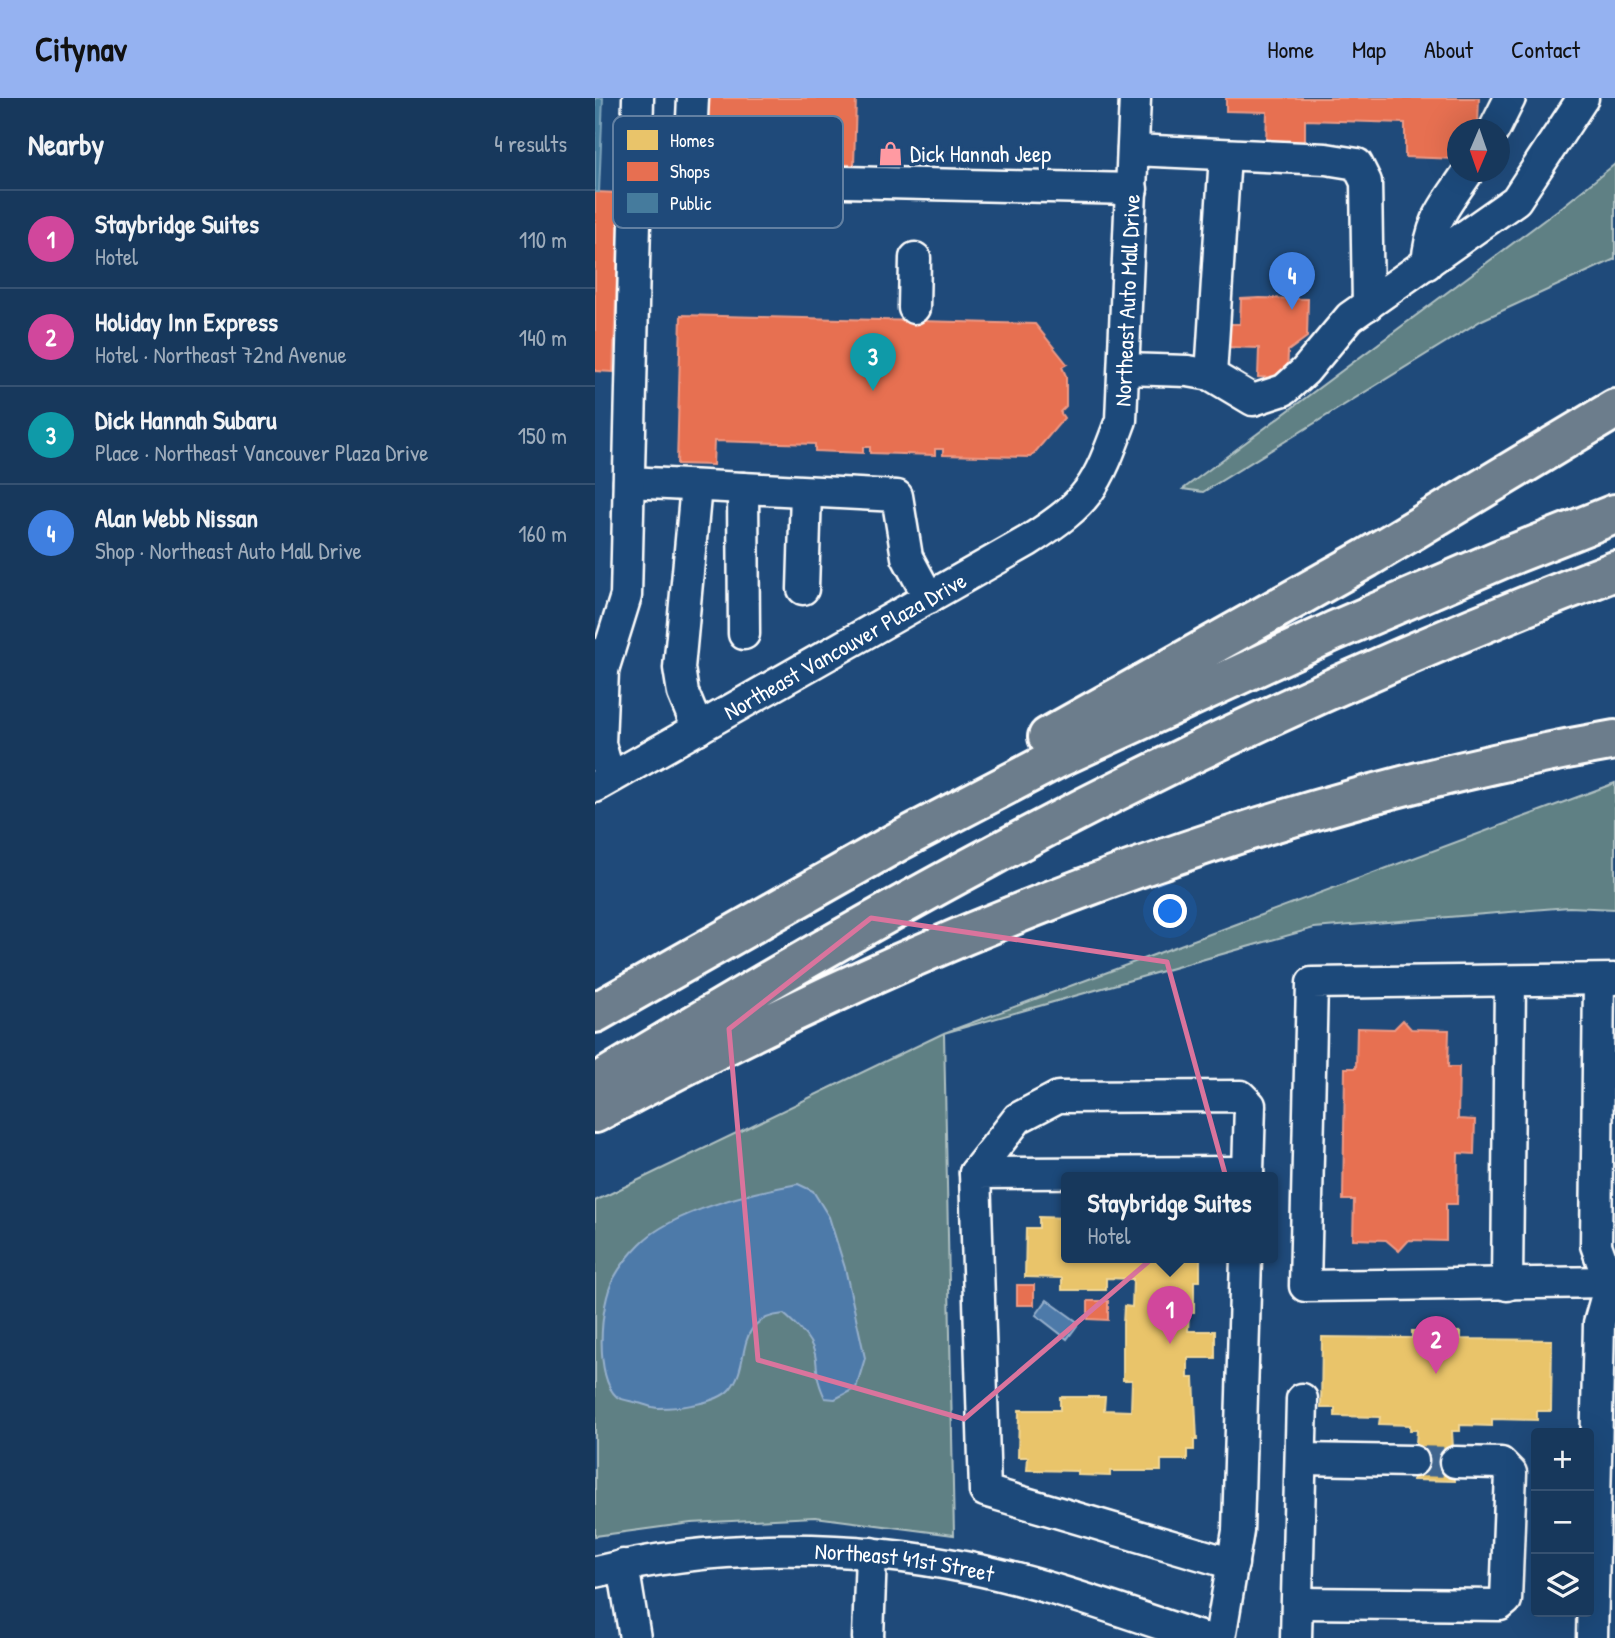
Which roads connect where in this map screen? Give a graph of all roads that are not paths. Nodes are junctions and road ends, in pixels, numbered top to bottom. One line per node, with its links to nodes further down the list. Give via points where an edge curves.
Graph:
1 (638, 98): 6 (street)
2 (694, 98): 7 (street)
3 (1135, 98): 9 (street, Northeast Auto Mall Drive)
4 (1510, 98): 8 (street)
5 (1583, 98): 16 (street, via 1516,200)
6 (638, 116)
7 (693, 116)
8 (1500, 119)
9 (1133, 150): 10 (street); 13 (street, Northeast Auto Mall Drive)
10 (1225, 155): 17 (street, via 1357,164 1366,182); 20 (street)
11 (1461, 182): 16 (street, via 1435,219)
12 (843, 183): 13 (street)
13 (1132, 190): 19 (street, Northeast Auto Mall Drive)
14 (635, 228): 22 (street)
15 (915, 258): 18 (street)
16 (1427, 264): 17 (street)
17 (1368, 305): 20 (street, via 1350,317 1284,390 1253,400)
18 (913, 308)
19 (1124, 369): 20 (street); 26 (street, Northeast Auto Mall Drive, via 1121,420)
20 (1211, 375)
21 (1615, 409): 36 (highway, via 1367,558 982,776)
22 (629, 482): 23 (street); 32 (street, via 626,596)
23 (696, 486): 24 (street); 33 (street, via 679,668 683,693)
24 (743, 488): 25 (street); 31 (street)
25 (806, 492): 29 (street); 30 (street, via 897,496 907,557)
26 (1089, 495): 30 (street, Northeast Vancouver Plaza Drive, via 1064,518)
27 (1615, 514): 36 (highway, via 1489,564 1122,728)
28 (1615, 571): 40 (highway, via 1347,684 1117,792 988,858)
29 (803, 589)
30 (929, 598): 33 (street, Northeast Vancouver Plaza Drive)
31 (744, 634)
32 (599, 662): 35 (street)
33 (698, 729): 35 (street, Northeast Vancouver Plaza Drive)
34 (1615, 740): 41 (highway, via 1416,782 1291,818 1088,887 863,979 681,1066)
35 (603, 782)
36 (897, 842): 39 (highway)
37 (1607, 980): 38 (street); 46 (street, via 1596,1245)
38 (1510, 981): 47 (street); 47 (street, via 1312,984 1305,1286)
39 (595, 1013)
40 (595, 1084)
41 (595, 1113)
42 (1248, 1172): 43 (street, via 1250,1105 1241,1096 1228,1096 1058,1097 1017,1118)
43 (975, 1173): 44 (street); 54 (street, via 985,1491)
44 (1061, 1174)
45 (1246, 1263): 54 (street, via 1238,1531)
46 (1612, 1283): 47 (street); 52 (street, via 1599,1323)
47 (1507, 1285)
48 (1302, 1399): 49 (street)
49 (1301, 1459): 50 (street); 56 (street)
50 (1413, 1461)
51 (1455, 1462): 56 (street, via 1501,1463 1511,1473 1506,1600 1500,1605)
52 (1605, 1529): 62 (street)
53 (871, 1553): 55 (street, Northeast 41st Street, via 720,1552); 58 (street); 59 (street, Northeast 41st Street, via 982,1571)
54 (1233, 1564): 60 (street)
55 (609, 1568): 57 (street)
56 (1299, 1603): 61 (street)
57 (635, 1638)
58 (869, 1638)
59 (1203, 1638)
60 (1220, 1638)
61 (1296, 1638)
62 (1592, 1638)

